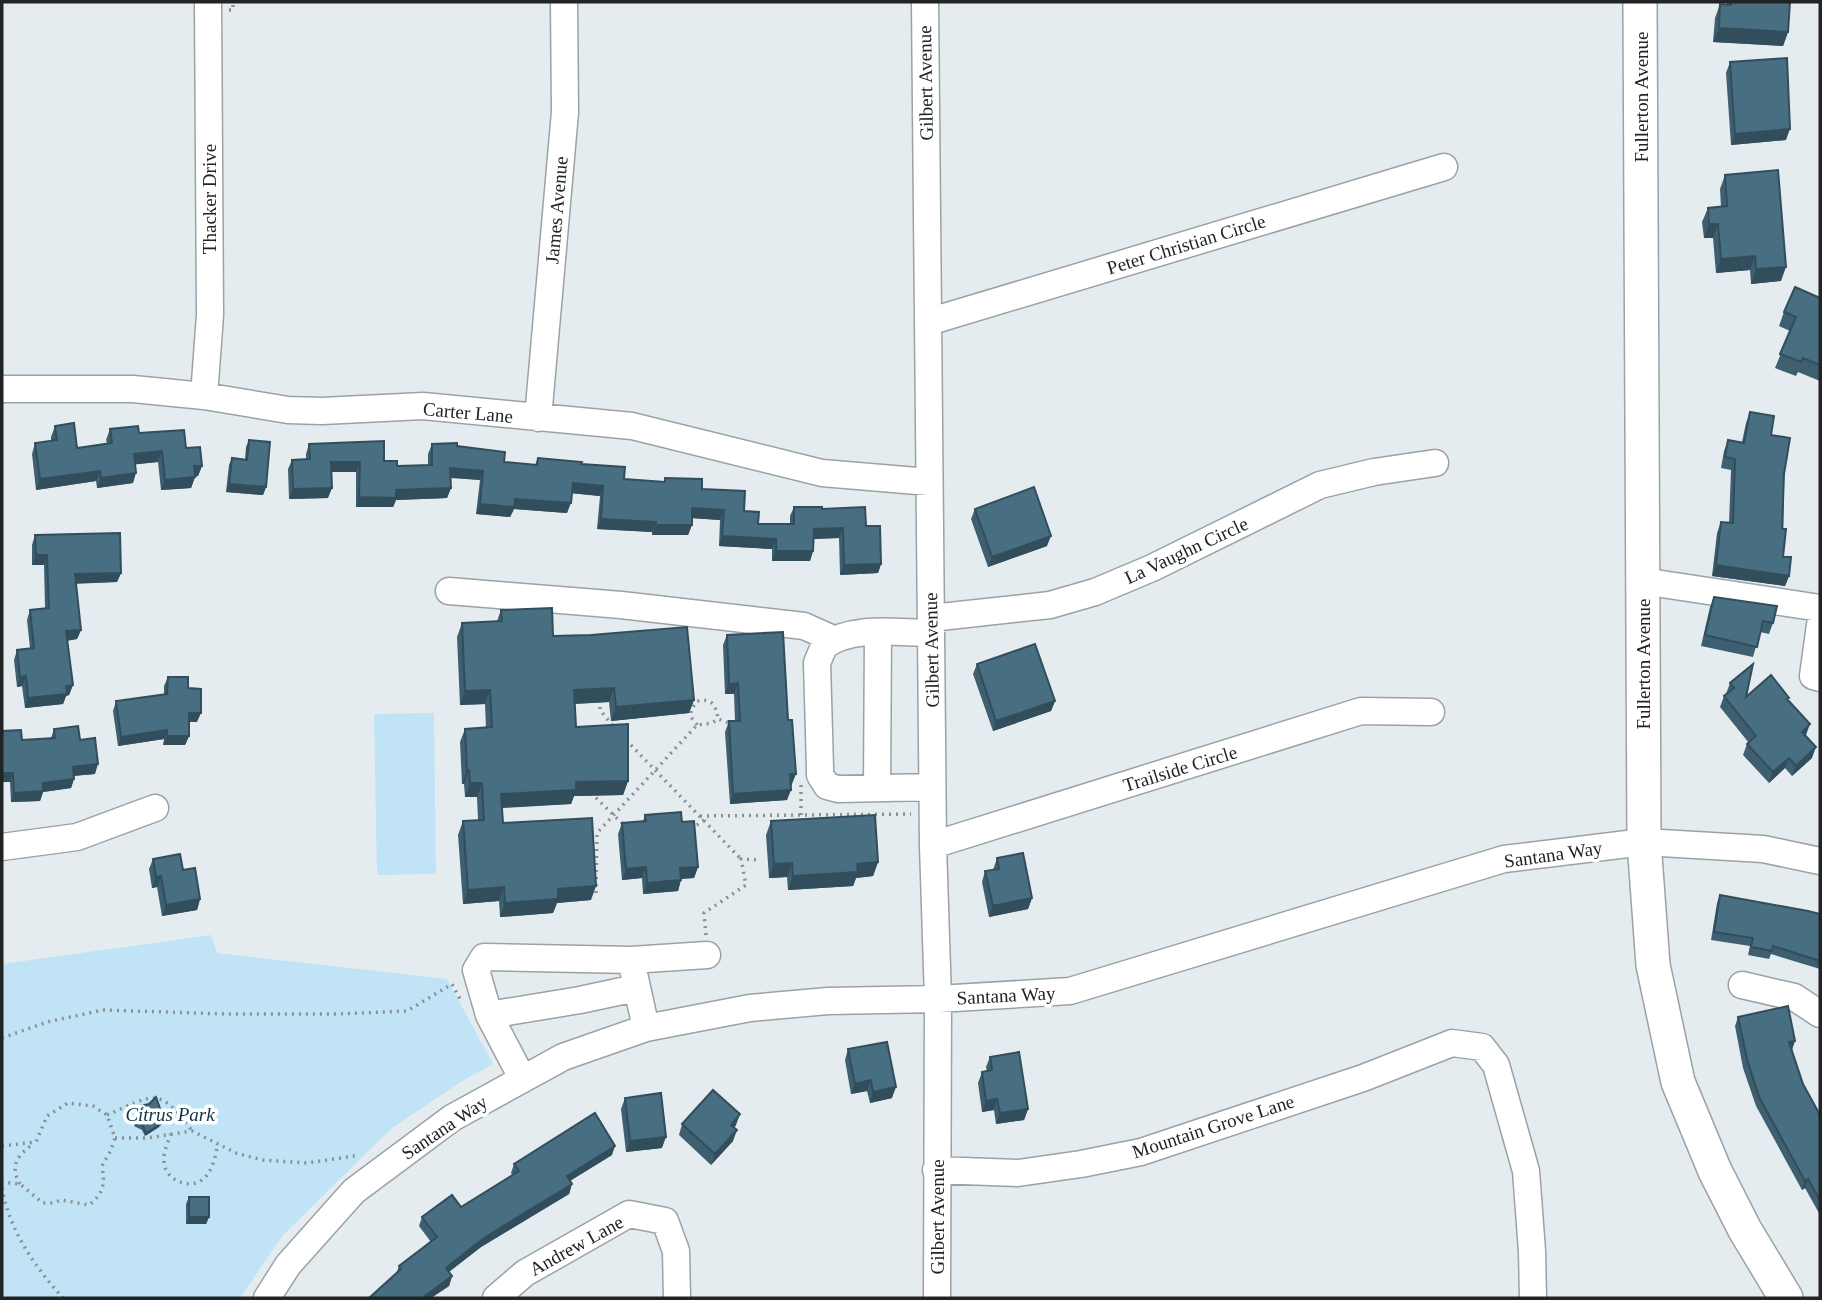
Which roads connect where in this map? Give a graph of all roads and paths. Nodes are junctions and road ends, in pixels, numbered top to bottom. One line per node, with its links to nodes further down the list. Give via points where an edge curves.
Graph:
1 (208, 2): 8 (street, Thacker Drive, via 210,315)
2 (564, 2): 9 (street, James Avenue, via 565,112)
3 (925, 2): 6 (street, Gilbert Avenue)
4 (1640, 2): 12 (main road, Fullerton Avenue)
5 (1444, 167): 6 (street, Peter Christian Circle)
6 (928, 322): 11 (street, Gilbert Avenue)
7 (2, 389): 8 (street, Carter Lane, via 133,389)
8 (204, 396): 9 (street, Carter Lane, via 288,410 423,406)
9 (538, 418): 11 (street, Carter Lane, via 632,426 822,473)
10 (1435, 463): 15 (street, La Vaughn Circle, via 1320,485 1095,592 1050,605)
11 (929, 482): 15 (street, Gilbert Avenue)
12 (1643, 581): 14 (street); 38 (main road, Fullerton Avenue)
13 (449, 591): 18 (street, via 804,626)
14 (1820, 608)
15 (931, 625): 17 (street, La Vaughn Circle); 28 (street, Gilbert Avenue)
16 (1820, 625): 19 (street)
17 (878, 633): 18 (street, La Vaughn Circle); 29 (street)
18 (833, 639): 29 (street, via 824,646 817,663 820,775 832,789)
19 (1817, 677)
20 (599, 696): 25 (path, via 600,710)
21 (1430, 712): 39 (street, Trailside Circle, via 1361,711)
22 (718, 719): 23 (path); 24 (path); 24 (path, via 711,701 697,701 691,710)
23 (739, 724)
24 (696, 725): 25 (path)
25 (655, 770): 32 (path); 34 (path)
26 (801, 776): 33 (path)
27 (593, 781): 32 (path, via 593,795)
28 (933, 787): 29 (street); 31 (street, Gilbert Avenue)
29 (877, 788)
30 (155, 808): 40 (street, via 77,837)
31 (933, 813): 33 (path); 39 (street, Gilbert Avenue)
32 (614, 815): 36 (path); 44 (path, via 597,833)
33 (801, 815): 34 (path)
34 (699, 816): 35 (path)
35 (704, 820): 37 (path); 41 (path)
36 (628, 828)
37 (691, 828)
38 (1644, 842): 43 (street, Santana Way, via 1763,849); 49 (street, Santana Way, via 1504,859 1070,991); 74 (main road, Fullerton Avenue, via 1653,965 1678,1082 1715,1171)
39 (933, 845): 49 (street, Gilbert Avenue)
40 (2, 847)
41 (741, 859): 42 (path); 45 (path, via 746,885 705,913)
42 (760, 860)
43 (1820, 861)
44 (596, 893)
45 (707, 955): 46 (street)
46 (631, 960): 48 (street); 52 (street, via 484,957 476,970)
47 (1742, 985): 51 (street, via 1794,997)
48 (636, 988): 52 (street); 53 (street)
49 (938, 999): 53 (street, Santana Way, via 750,1008); 64 (street, Gilbert Avenue)
50 (463, 1005): 54 (path, via 452,984 407,1011 103,1010)
51 (1820, 1014)
52 (489, 1015): 55 (street)
53 (646, 1028): 55 (street, Santana Way, via 563,1058)
54 (2, 1038)
55 (522, 1079): 69 (street, Santana Way, via 452,1118 354,1191 288,1265)
56 (107, 1115): 57 (path, via 155,1097 174,1106); 59 (path); 60 (path, via 93,1106 68,1103 47,1116)
57 (192, 1131): 58 (path); 61 (path)
58 (171, 1134): 59 (path); 61 (path, via 163,1159 165,1169 176,1181 188,1185 209,1172)
59 (115, 1138): 66 (path, via 102,1166 101,1195 89,1205 61,1200 43,1203)
60 (36, 1142): 62 (path); 66 (path, via 20,1153 14,1165)
61 (218, 1144): 63 (path, via 274,1161 307,1163)
62 (2, 1146)
63 (355, 1156)
64 (936, 1170): 72 (street, Gilbert Avenue); 73 (street, Mountain Grove Lane, via 1018,1173 1141,1152 1363,1078 1452,1042 1482,1047 1496,1065 1526,1171)
65 (2, 1182): 66 (path)
66 (20, 1184)
67 (2, 1188): 68 (path, via 22,1244)
68 (63, 1298)
69 (267, 1298)
70 (496, 1298): 71 (street, Andrew Lane, via 525,1273 629,1214 665,1221 676,1251)
71 (677, 1298)
72 (937, 1298)
73 (1533, 1298)
74 (1786, 1298)

